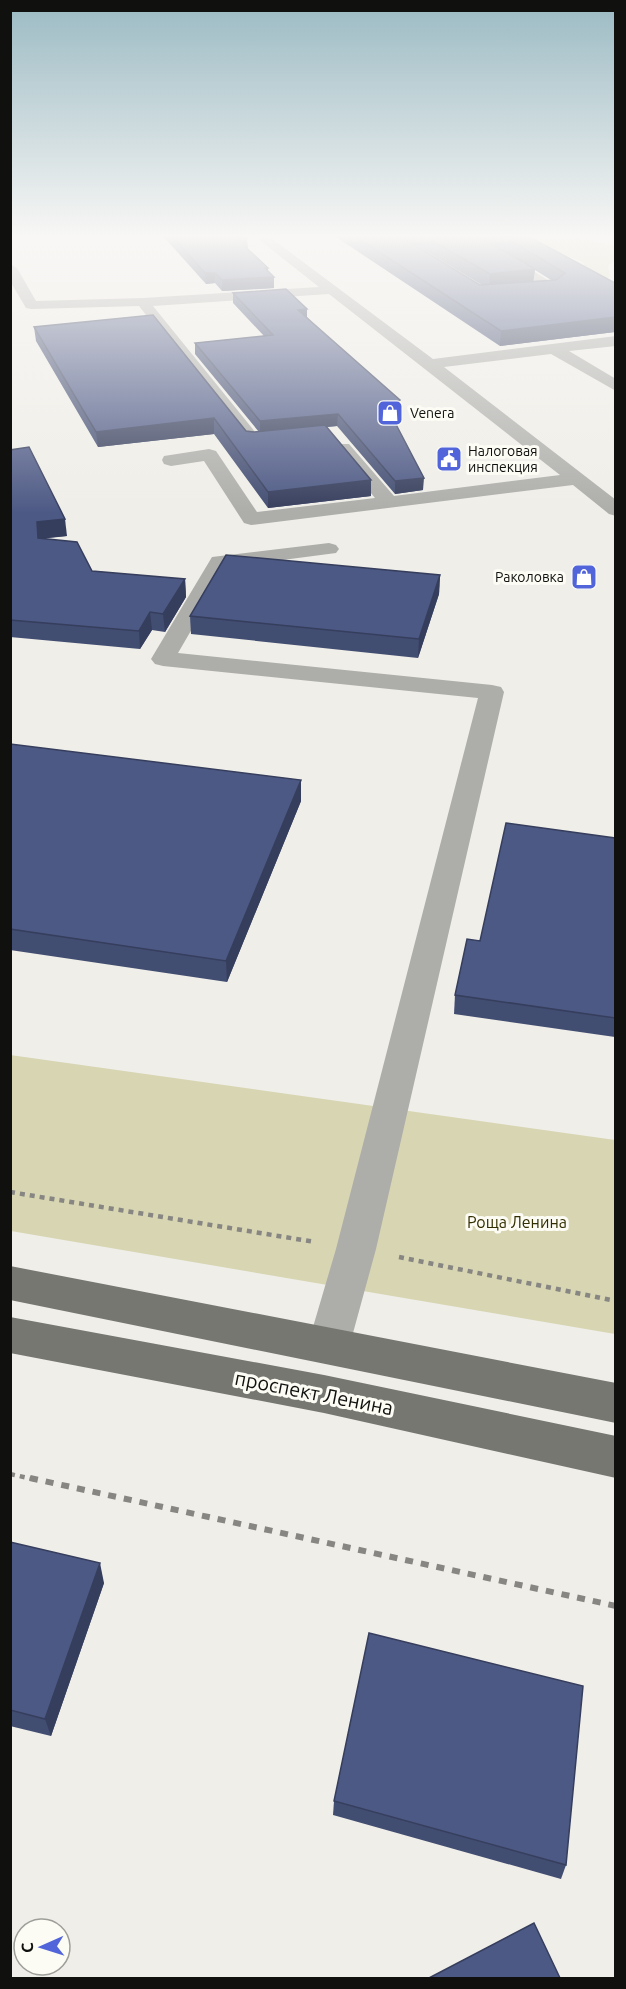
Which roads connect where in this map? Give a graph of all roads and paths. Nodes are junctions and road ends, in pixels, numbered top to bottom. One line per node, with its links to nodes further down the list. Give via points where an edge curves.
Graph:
1 (164, 328): 8 (street, via 254,441)
2 (382, 328): 5 (street)
3 (615, 341): 4 (street)
4 (554, 349): 5 (street); 6 (street)
5 (430, 364): 10 (street)
6 (615, 386)
7 (331, 432): 11 (street)
8 (265, 440)
9 (171, 460): 11 (street, via 209,455 251,519)
10 (577, 479): 11 (street); 12 (street)
11 (389, 502)
12 (615, 510)
13 (329, 549): 16 (street, via 220,562 163,659 492,692)
14 (10, 1283): 16 (main road)
15 (10, 1335): 18 (main road, проспект Ленина, via 324,1394)
16 (329, 1344): 17 (main road)
17 (615, 1403)
18 (615, 1457)
19 (10, 1474): 20 (path)
20 (615, 1606)

